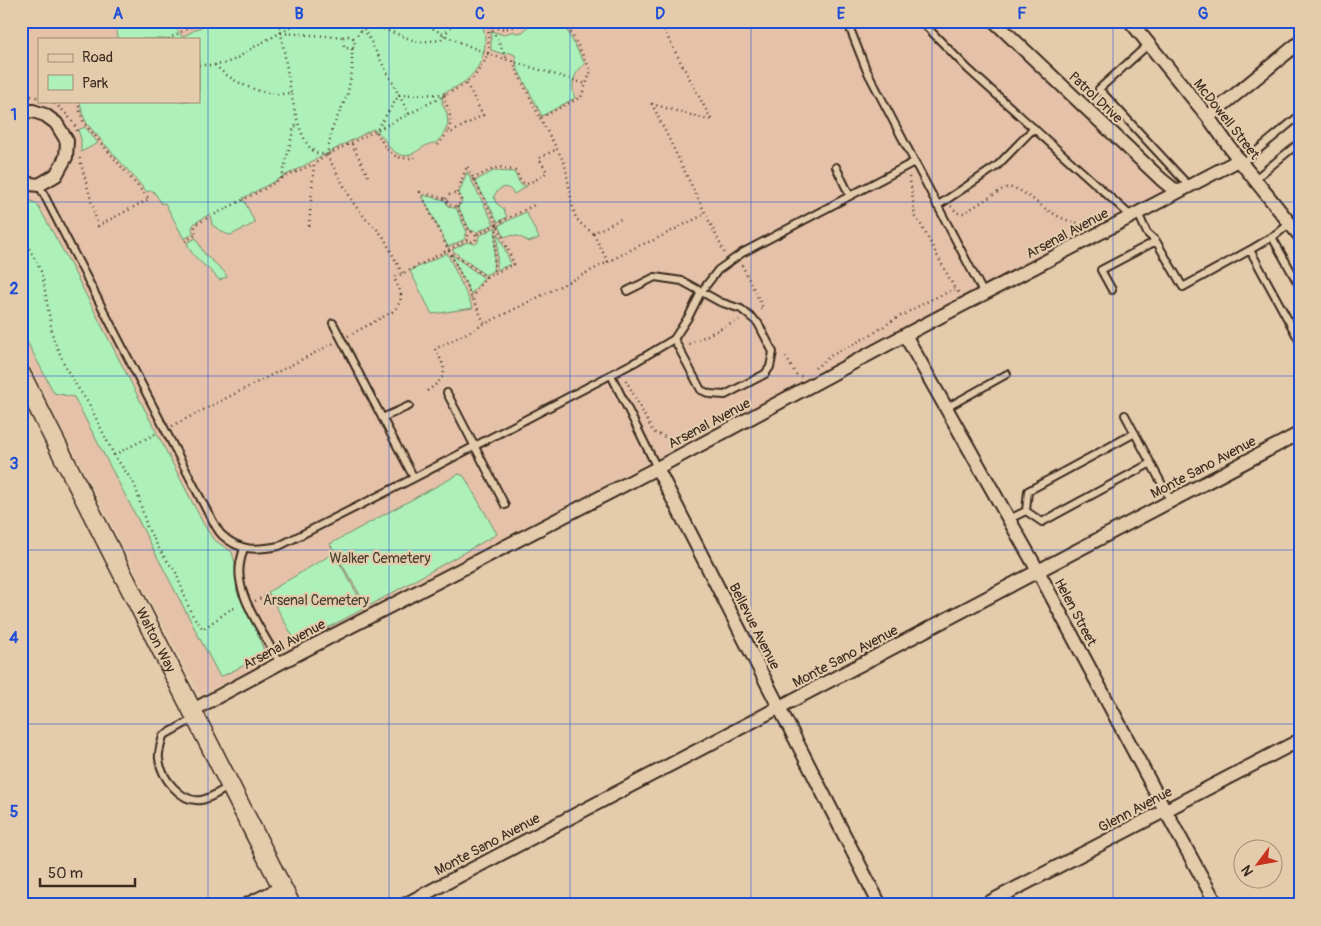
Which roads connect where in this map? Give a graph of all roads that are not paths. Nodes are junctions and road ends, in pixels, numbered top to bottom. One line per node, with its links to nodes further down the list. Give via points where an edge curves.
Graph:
1 (847, 21): 12 (lane, via 866,69)
2 (921, 21): 10 (lane, via 968,69)
3 (994, 21): 19 (street, Patrol Drive)
4 (1130, 21): 5 (street, McDowell Street)
5 (1148, 44): 9 (street, McDowell Street); 18 (lane, via 1099,89)
6 (1299, 44): 9 (street)
7 (21, 112): 17 (street, via 45,115 56,123 67,141 66,157 56,175)
8 (1300, 115): 13 (lane)
9 (1208, 117): 13 (street, McDowell Street)
10 (1034, 128): 21 (lane, via 997,166); 22 (lane)
11 (1300, 142): 15 (lane)
12 (914, 162): 20 (lane); 21 (lane)
13 (1241, 162): 15 (street, McDowell Street); 18 (street, Arsenal Avenue)
14 (836, 167): 20 (lane)
15 (1255, 179): 23 (street, McDowell Street)
16 (21, 183): 17 (street)
17 (39, 185): 55 (lane, via 207,510 222,534)
18 (1189, 186): 19 (street, Arsenal Avenue)
19 (1177, 192): 22 (street, Arsenal Avenue)
20 (850, 196): 31 (lane, via 742,253 718,270)
21 (938, 206): 32 (lane)
22 (1135, 215): 26 (lane); 32 (street, Arsenal Avenue)
23 (1290, 223): 24 (street, McDowell Street); 25 (lane)
24 (1300, 236)
25 (1272, 237): 27 (lane); 28 (lane)
26 (1156, 240): 27 (lane, via 1183,287); 29 (lane, via 1101,270)
27 (1250, 250): 36 (lane)
28 (1300, 287)
29 (1112, 290)
30 (627, 291): 31 (lane, via 655,277 682,281)
31 (702, 292): 35 (lane); 35 (lane, via 742,309 758,322 773,352 770,367 765,374 725,395 710,394 701,390)
32 (984, 294): 34 (street, Arsenal Avenue)
33 (334, 323): 44 (lane)
34 (905, 335): 42 (street, Helen Street); 49 (street, Arsenal Avenue)
35 (674, 339): 39 (lane)
36 (1300, 342)
37 (21, 374): 59 (main road, Walton Way)
38 (1006, 374): 42 (lane)
39 (610, 375): 47 (lane); 49 (lane)
40 (447, 393): 47 (lane)
41 (409, 406): 44 (lane)
42 (946, 408): 54 (street, Helen Street)
43 (1126, 415): 46 (lane)
44 (382, 418): 50 (lane)
45 (1300, 433): 51 (street, Monte Sano Avenue)
46 (1135, 434): 48 (lane); 53 (lane, via 1028,490)
47 (474, 445): 50 (lane); 52 (lane)
48 (1151, 463): 51 (lane); 53 (lane, via 1042,522)
49 (657, 468): 57 (street, Arsenal Avenue); 58 (street, Bellevue Avenue)
50 (414, 478): 55 (lane, via 279,546 257,550)
51 (1171, 501): 56 (street, Monte Sano Avenue)
52 (505, 505)
53 (1026, 511): 54 (lane)
54 (1009, 519): 56 (street, Helen Street)
55 (244, 548): 57 (lane, via 240,580 247,604)
56 (1038, 571): 58 (street, Monte Sano Avenue); 62 (street, Helen Street)
57 (280, 663): 59 (street, Arsenal Avenue)
58 (779, 707): 66 (street, Monte Sano Avenue); 67 (street, Bellevue Avenue)
59 (194, 714): 61 (main road, Walton Way); 61 (lane, via 163,736 160,766 172,786 193,800 203,800)
60 (1300, 740): 62 (street, Glenn Avenue)
61 (230, 786): 63 (main road, Walton Way)
62 (1165, 810): 68 (street, Glenn Avenue); 69 (street, Helen Street)
63 (281, 888): 64 (street); 65 (main road, Walton Way)
64 (246, 905)
65 (291, 905)
66 (404, 905)
67 (880, 905)
68 (984, 905)
69 (1217, 905)

